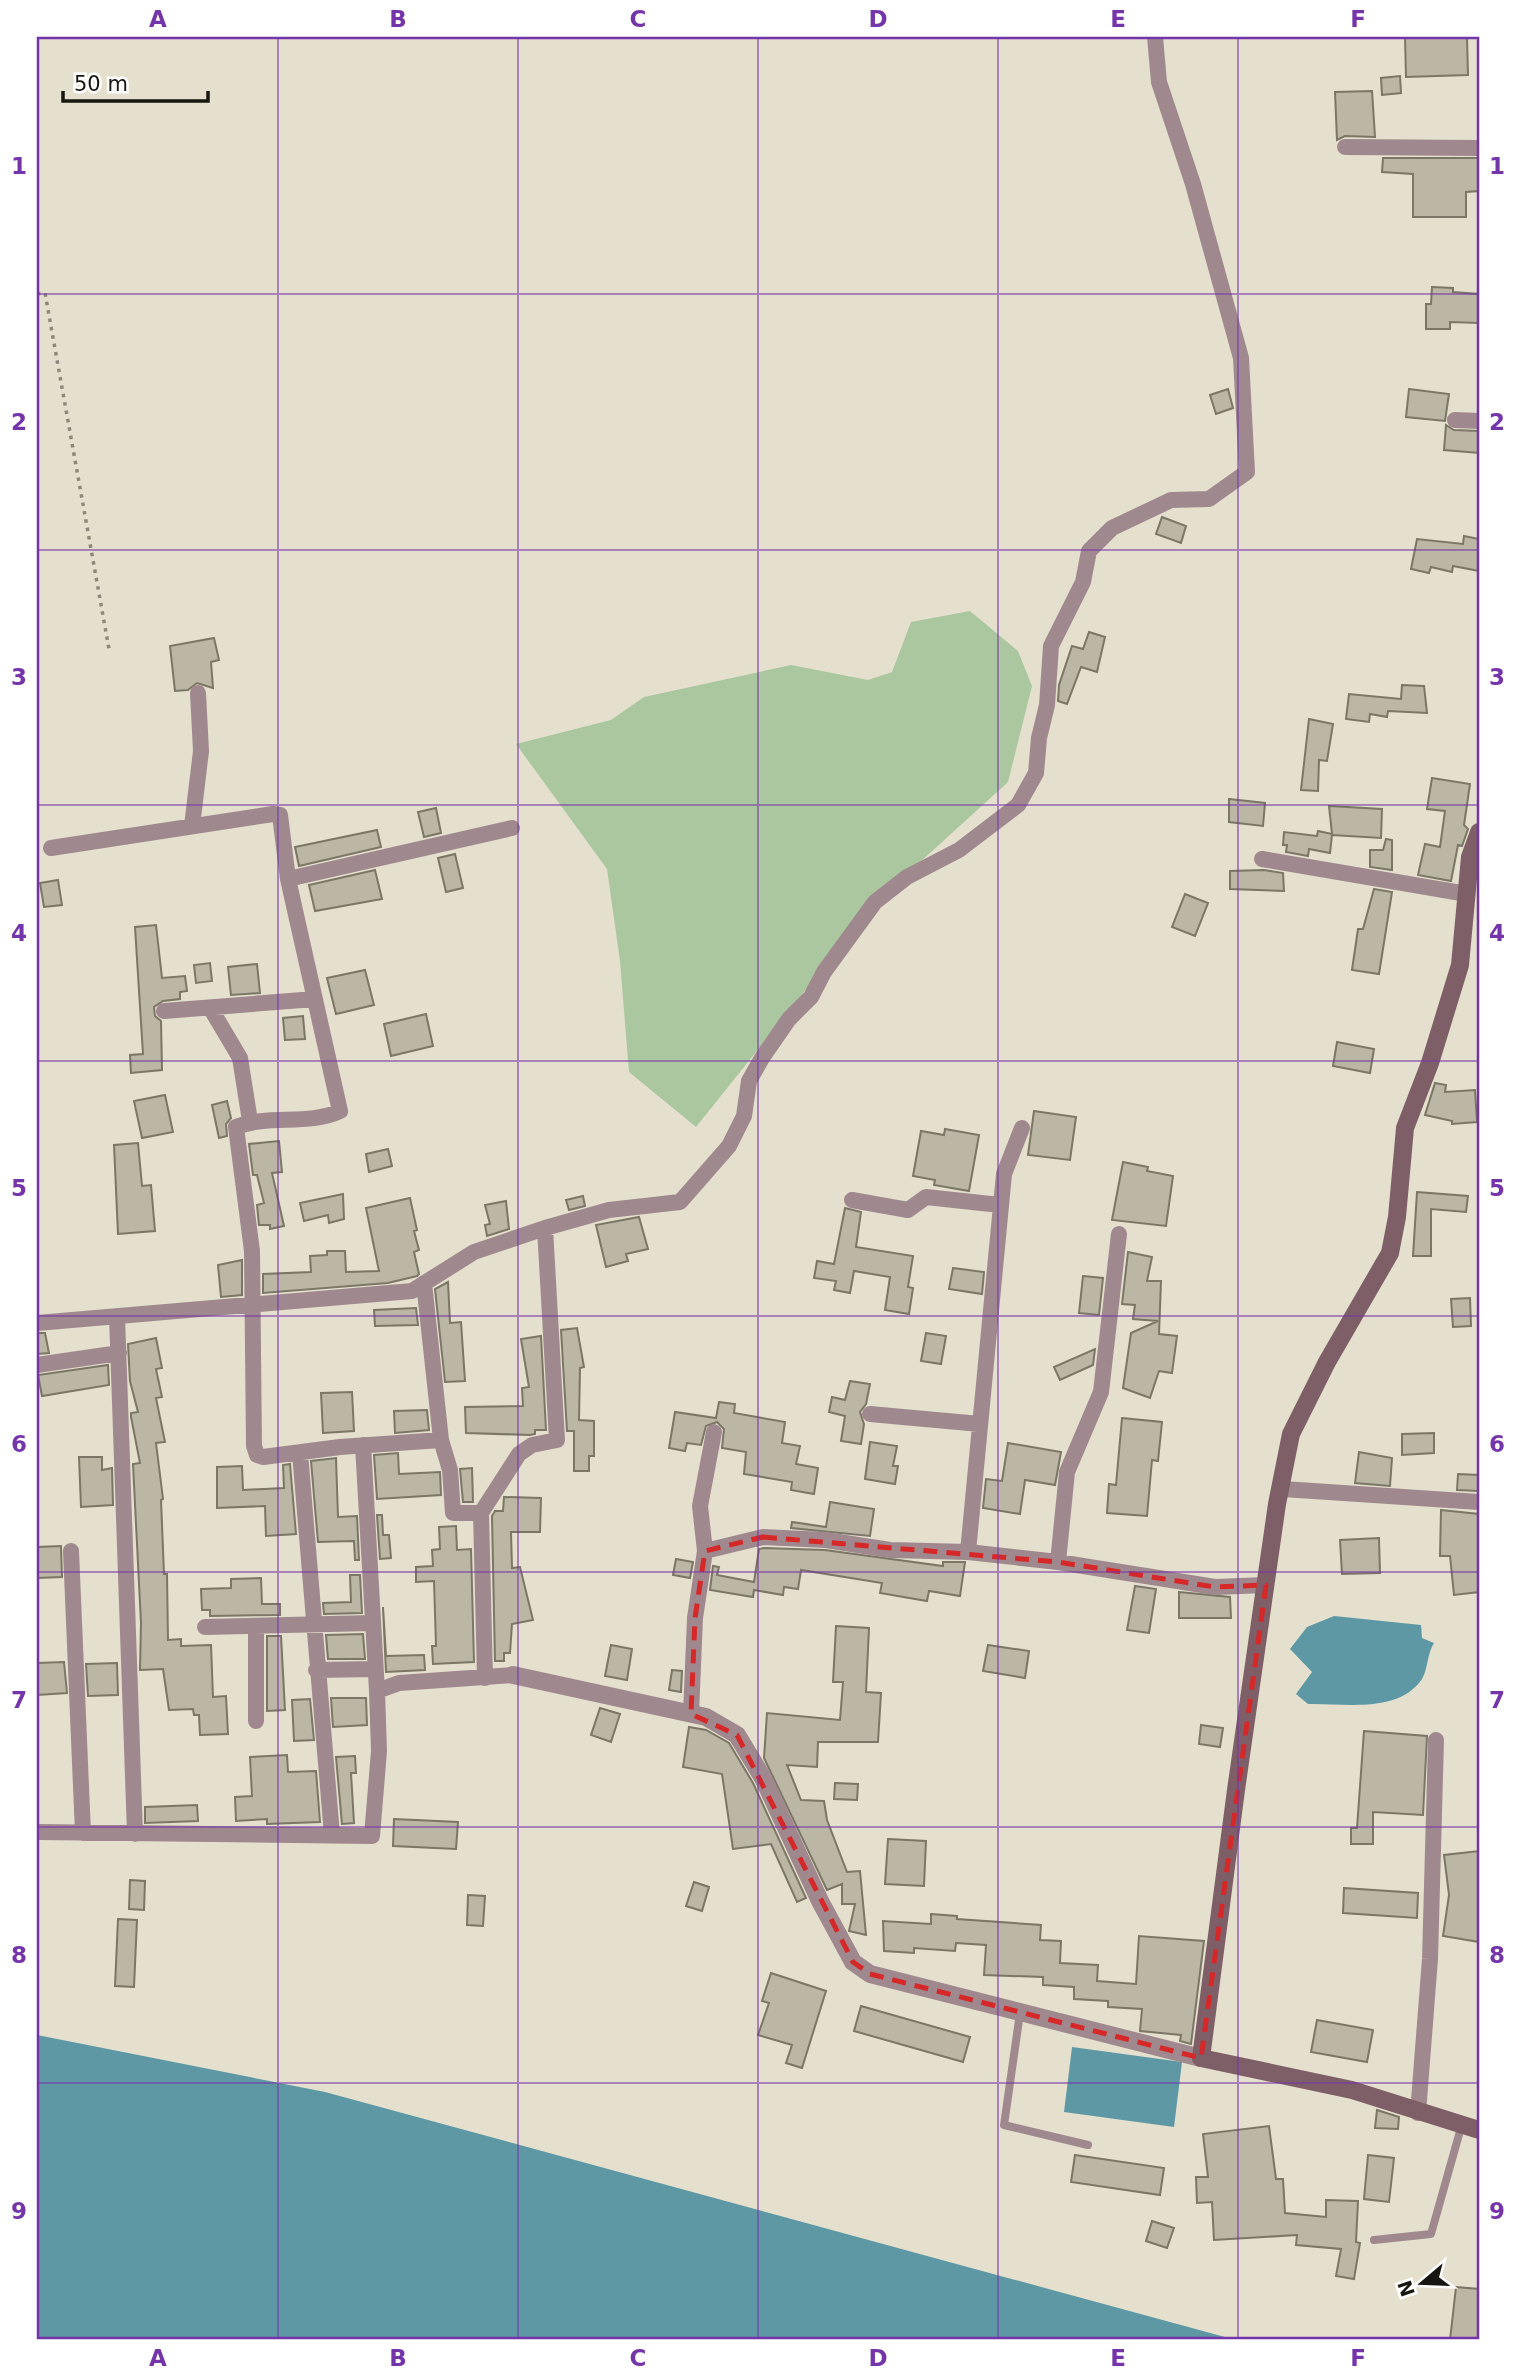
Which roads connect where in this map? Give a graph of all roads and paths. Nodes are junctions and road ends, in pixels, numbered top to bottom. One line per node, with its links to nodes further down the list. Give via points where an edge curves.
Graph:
1 (1155, 37): 23 (street, via 1159,82 1193,184 1241,358 1247,472 1209,499 1171,500 1112,528 1089,551 1083,582 1051,646 1036,773 1018,805 959,850 907,877 875,902 811,997 762,1058 749,1081 744,1116 729,1146 680,1202 609,1210)
2 (1345, 147): 3 (street)
3 (1479, 148)
4 (37, 294): 7 (path, via 45,293)
5 (1455, 421): 6 (street)
6 (1479, 421)
7 (109, 649)
8 (198, 693): 9 (street, via 201,751)
9 (192, 826): 12 (street); 14 (street, via 280,815)
10 (512, 828): 14 (street)
11 (1479, 832): 15 (main road, via 1470,858)
12 (51, 848)
13 (1262, 859): 15 (street)
14 (288, 879): 16 (street)
15 (1467, 894): 37 (main road, via 1460,965 1405,1128 1390,1253 1291,1434)
16 (315, 999): 17 (street); 19 (street, via 340,1111 325,1118)
17 (211, 1009): 18 (street); 19 (street, via 240,1058)
18 (164, 1011)
19 (250, 1121): 26 (street, via 236,1127)
20 (1023, 1128): 22 (street, via 1004,1174)
21 (852, 1200): 22 (street, via 908,1210 926,1197)
22 (1000, 1205): 32 (street)
23 (545, 1228): 25 (street, via 474,1252); 39 (street, via 557,1440 532,1445 519,1454)
24 (1119, 1234): 43 (street, via 1101,1392 1067,1472)
25 (424, 1283): 26 (street, via 412,1291); 34 (street)
26 (254, 1305): 27 (street); 36 (street, via 254,1447 263,1457)
27 (117, 1315): 28 (street); 29 (street)
28 (37, 1323)
29 (119, 1353): 30 (street); 59 (street)
30 (37, 1365)
31 (870, 1414): 32 (street)
32 (980, 1424): 42 (street)
33 (714, 1432): 41 (street, via 700,1506)
34 (441, 1440): 35 (street); 39 (street, via 450,1470 453,1513)
35 (363, 1445): 36 (street); 45 (street)
36 (300, 1452): 46 (street)
37 (1283, 1489): 38 (street); 44 (main road)
38 (1479, 1502)
39 (481, 1513): 52 (street)
40 (71, 1551): 58 (street)
41 (705, 1551): 42 (street, via 763,1537 890,1550); 54 (street, via 695,1618)
42 (968, 1552): 43 (street)
43 (1058, 1562): 44 (street, via 1215,1587)
44 (1266, 1585): 62 (main road)
45 (373, 1623): 46 (street); 49 (street)
46 (312, 1625): 48 (street); 50 (street)
47 (205, 1627): 48 (street)
48 (256, 1627): 55 (street)
49 (376, 1669): 50 (street); 53 (street)
50 (316, 1670): 60 (street)
51 (513, 1675): 52 (street); 54 (street)
52 (485, 1678): 53 (street, via 399,1683)
53 (377, 1691): 60 (street, via 379,1751 372,1836)
54 (691, 1714): 61 (street, via 706,1717 737,1735 763,1778 853,1962 870,1974)
55 (256, 1721)
56 (1436, 1740): 63 (street, via 1430,1959)
57 (37, 1832): 58 (street)
58 (83, 1833): 59 (street)
59 (135, 1834): 60 (street)
60 (332, 1835)
61 (1020, 2013): 62 (street); 65 (lane, via 1004,2125)
62 (1201, 2058): 63 (main road, via 1352,2090)
63 (1418, 2113): 64 (main road)
64 (1471, 2127): 66 (lane, via 1431,2234)
65 (1088, 2146)
66 (1374, 2241)

